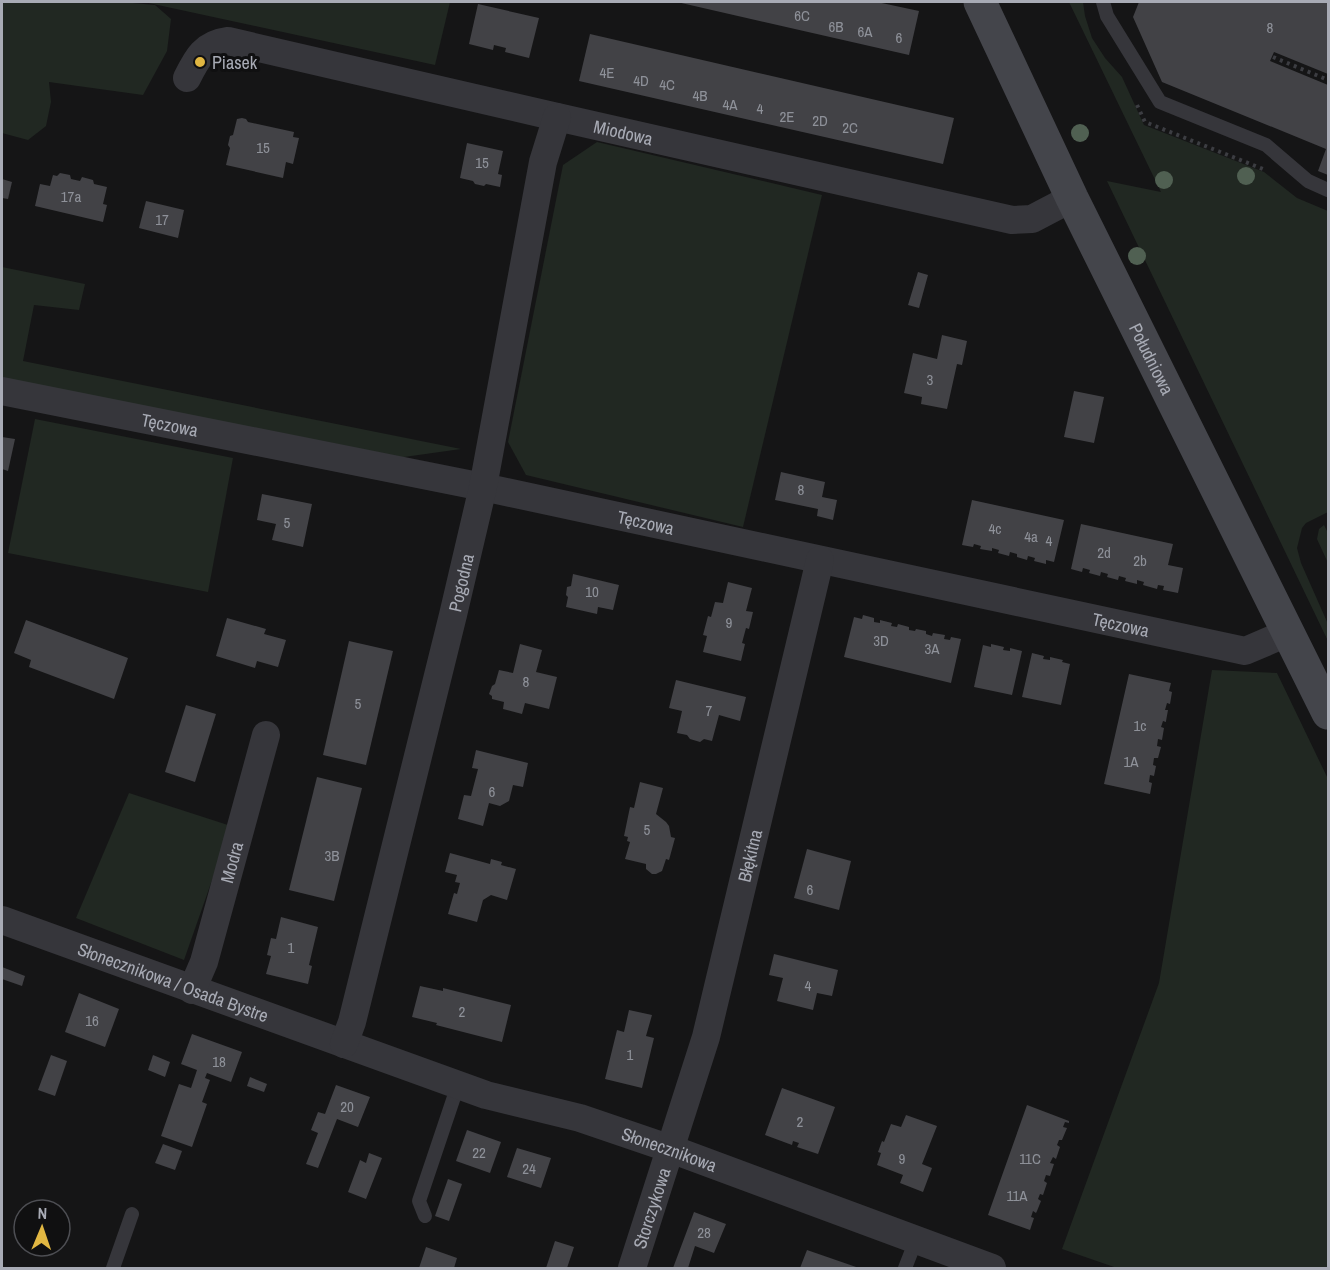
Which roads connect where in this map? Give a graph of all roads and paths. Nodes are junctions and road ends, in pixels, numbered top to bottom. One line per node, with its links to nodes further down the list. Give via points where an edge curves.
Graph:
1 (980, 2): 8 (street, Południowa)
2 (1103, 2): 7 (lane, via 1107,16 1160,102 1266,145 1308,181)
3 (1273, 57): 5 (path)
4 (187, 78): 6 (street, Miodowa, via 201,53 216,42 228,41)
5 (1329, 80)
6 (556, 117): 8 (street, Miodowa, via 1012,220 1032,219); 10 (street, Pogodna, via 543,162)
7 (1329, 190)
8 (1072, 198): 12 (street, Południowa)
9 (2, 391): 10 (street, Tęczowa)
10 (483, 487): 11 (street, Tęczowa); 17 (street, Pogodna)
11 (820, 560): 12 (street, Tęczowa, via 1245,651); 19 (street, Błękitna, via 706,1037)
12 (1287, 633): 13 (street, Południowa)
13 (1329, 713)
14 (266, 735): 16 (street, Modra, via 204,962)
15 (2, 920): 16 (street, Słonecznikowa / Osada Bystre)
16 (192, 990): 17 (street, Słonecznikowa / Osada Bystre)
17 (344, 1044): 18 (street, Słonecznikowa)
18 (458, 1085): 19 (street, Słonecznikowa, via 580,1118); 21 (lane, via 419,1201)
19 (671, 1149): 22 (street, Słonecznikowa); 24 (street, Storczykowa)
20 (132, 1214): 23 (lane)
21 (425, 1216)
22 (915, 1240): 25 (lane); 26 (street, Słonecznikowa)
23 (113, 1269)
24 (632, 1269)
25 (905, 1269)
26 (992, 1269)

